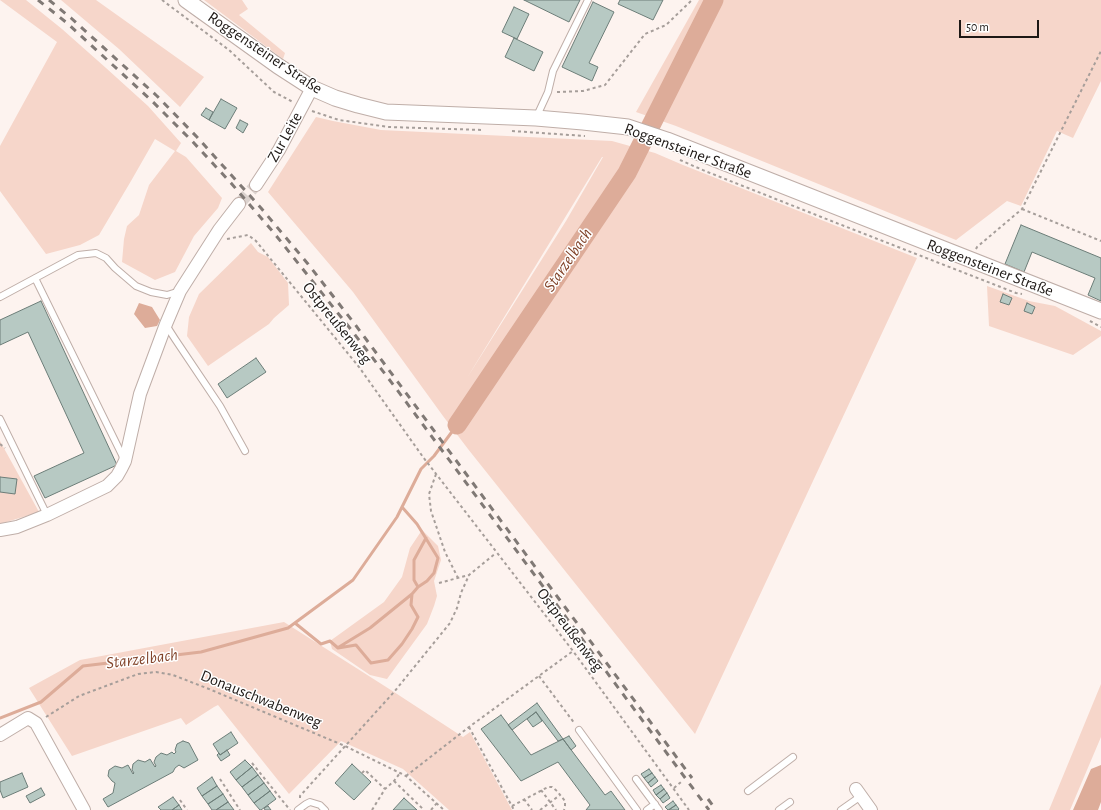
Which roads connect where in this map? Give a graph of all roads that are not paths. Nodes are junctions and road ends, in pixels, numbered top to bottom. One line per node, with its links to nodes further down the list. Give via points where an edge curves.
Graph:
1 (186, 0): 3 (street, Roggensteiner Straße)
2 (588, 0): 4 (lane, via 553,71 548,92)
3 (312, 88): 4 (street, Roggensteiner Straße, via 335,98 386,112); 5 (street, Zur Leite, via 279,150)
4 (536, 118): 10 (street, Roggensteiner Straße, via 628,127 667,140)
5 (256, 185)
6 (239, 204): 8 (street)
7 (35, 278): 8 (lane, via 78,255 96,253 106,258 136,286 167,296); 9 (lane); 14 (lane)
8 (180, 291): 11 (street)
9 (0, 297)
10 (1101, 311)
11 (166, 324): 13 (lane, via 220,406); 14 (street, via 140,394)
12 (0, 418): 15 (lane)
13 (245, 451)
14 (124, 461): 15 (street, via 121,469 107,486)
15 (47, 515): 16 (street)
16 (0, 530)
17 (579, 730): 28 (lane)
18 (0, 735): 25 (street, via 28,718 36,723)
19 (793, 757): 21 (lane)
20 (636, 778): 24 (lane)
21 (748, 791)
22 (859, 792): 32 (lane); 33 (street)
23 (790, 802): 31 (lane)
24 (655, 804): 29 (lane); 30 (lane)
25 (84, 810)
26 (298, 810): 27 (lane, via 310,802 320,805)
27 (325, 810)
28 (637, 810)
29 (647, 810)
30 (659, 810)
31 (779, 810)
32 (841, 810)
33 (872, 810)

